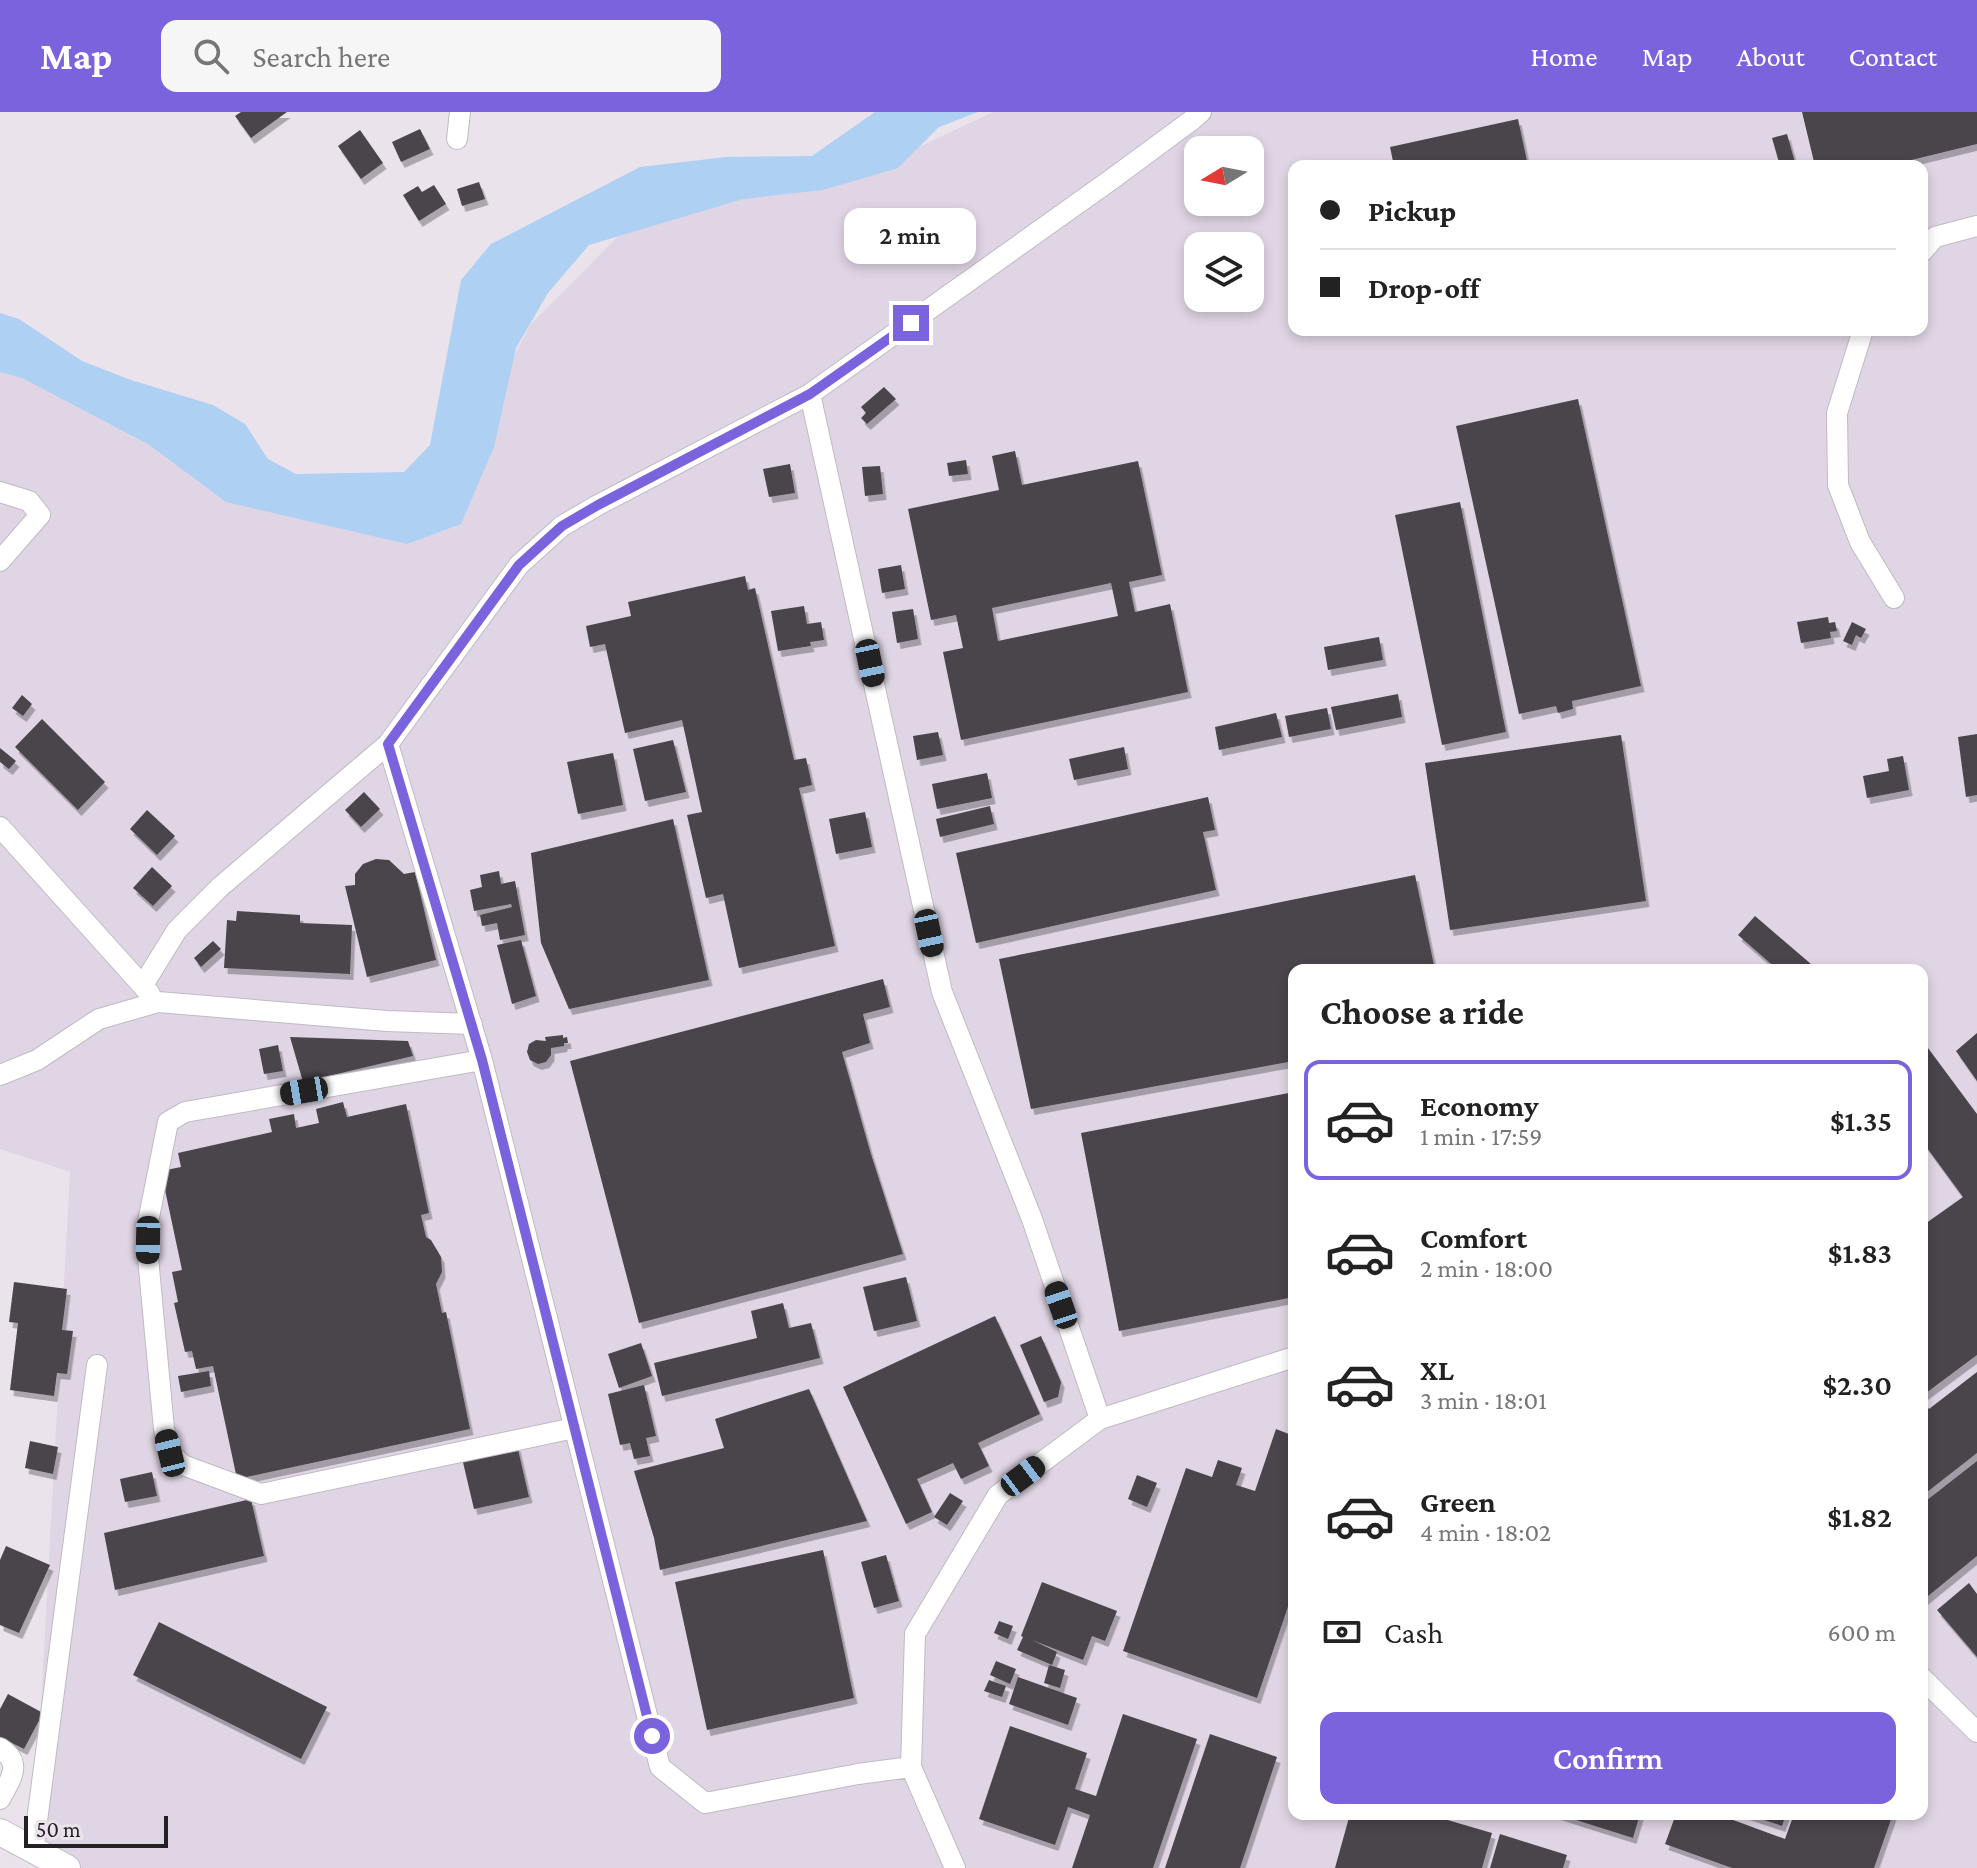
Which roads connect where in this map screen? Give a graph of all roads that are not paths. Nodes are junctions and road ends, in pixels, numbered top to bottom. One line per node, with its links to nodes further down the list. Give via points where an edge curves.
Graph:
1 (460, 112): 3 (street)
2 (1201, 112): 7 (street)
3 (457, 139)
4 (1977, 226): 5 (street, via 1935,237)
5 (1928, 245)
6 (1861, 336): 10 (street, via 1837,413 1838,485 1860,542)
7 (810, 394): 11 (street, via 562,526 519,565); 20 (street, via 942,992 1032,1219)
8 (0, 492): 9 (street, via 29,501 40,515)
9 (0, 561)
10 (1894, 598)
11 (388, 744): 13 (street, via 220,887 177,930); 15 (street)
12 (0, 827): 13 (street)
13 (143, 985): 14 (street)
14 (158, 1002): 15 (street); 17 (street, via 99,1019 37,1060)
15 (472, 1024): 16 (street)
16 (482, 1060): 21 (street); 21 (street, via 185,1112 168,1122 148,1222 164,1429 170,1453 183,1465 261,1494)
17 (0, 1075)
18 (1288, 1359): 20 (street)
19 (97, 1365): 28 (street)
20 (1100, 1419): 25 (street, via 998,1495 915,1634)
21 (574, 1428): 25 (street, via 660,1767 705,1803)
22 (1928, 1684): 23 (street)
23 (1977, 1732)
24 (0, 1748): 26 (street, via 14,1764)
25 (911, 1767): 30 (street)
26 (0, 1799)
27 (0, 1832): 28 (main road)
28 (33, 1851): 29 (main road)
29 (67, 1868)
30 (955, 1868)

